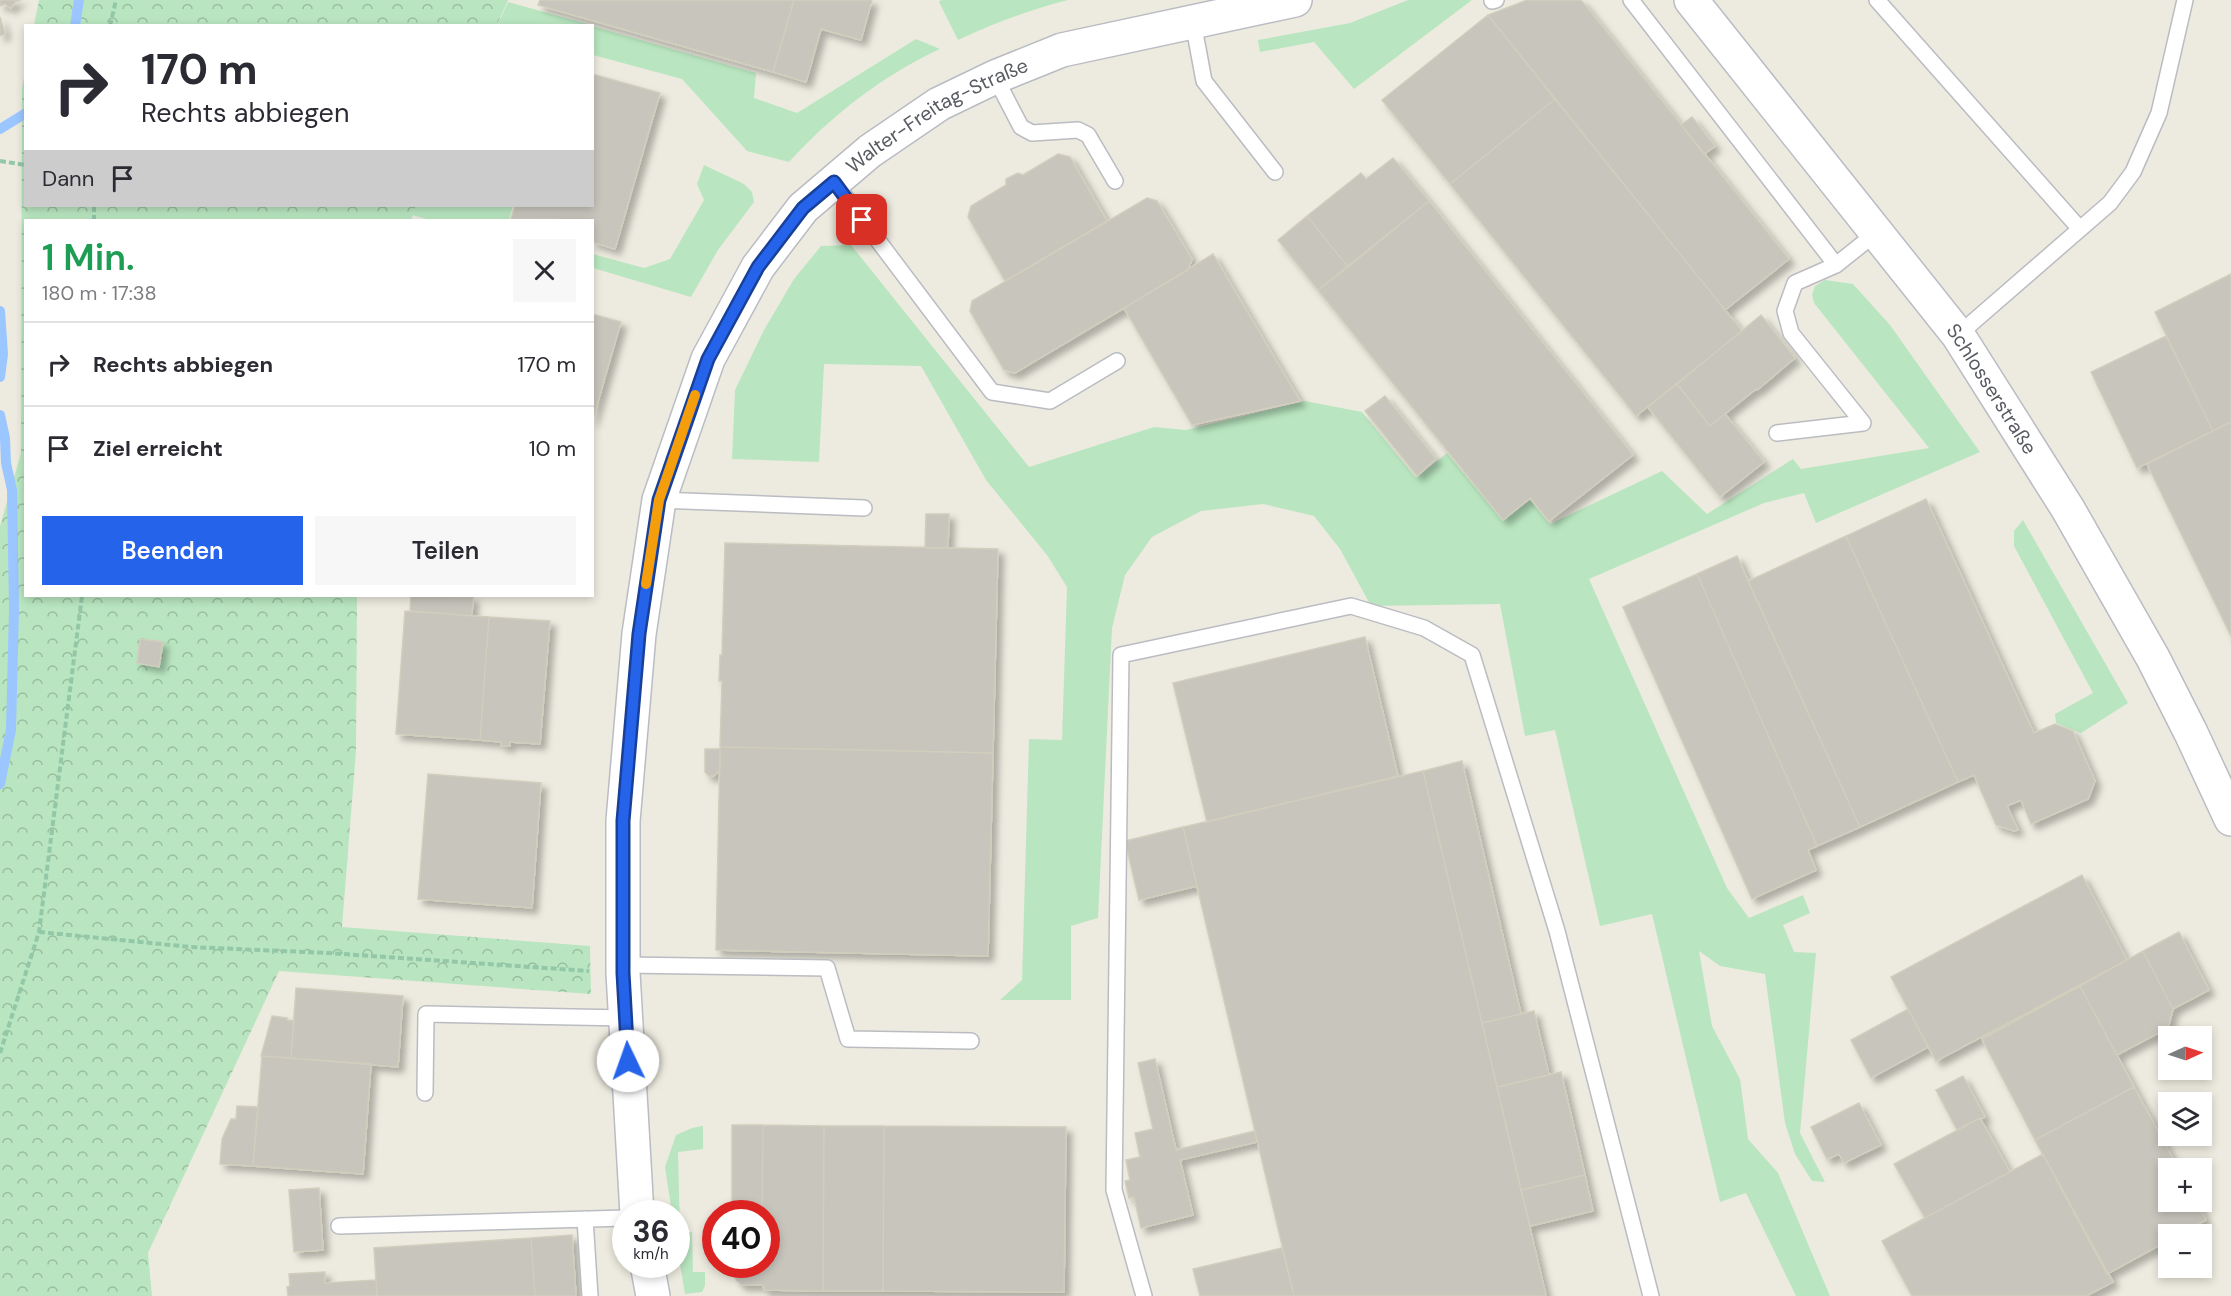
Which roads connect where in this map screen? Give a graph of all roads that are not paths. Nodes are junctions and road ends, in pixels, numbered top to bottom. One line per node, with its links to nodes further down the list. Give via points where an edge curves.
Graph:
1 (1295, 0): 6 (street, Walter-Freitag-Straße)
2 (1631, 0): 13 (lane)
3 (1691, 0): 12 (street, Schlosserstraße)
4 (1877, 0): 11 (lane)
5 (2185, 0): 11 (lane, via 2160,113 2133,172 2110,203)
6 (1194, 22): 7 (street, Walter-Freitag-Straße, via 1062,50); 8 (lane, via 1204,81)
7 (994, 77): 9 (lane, via 1021,127 1032,133 1078,130 1088,135); 10 (street, Walter-Freitag-Straße, via 939,104 870,151)
8 (1275, 172)
9 (1115, 181)
10 (834, 182): 15 (lane, via 992,392 1050,401); 17 (street, Walter-Freitag-Straße, via 803,208 758,267 708,359)
11 (2080, 229): 14 (lane)
12 (1876, 233): 13 (lane); 14 (street, Schlosserstraße)
13 (1836, 265): 16 (lane, via 1795,283 1785,311 1791,333 1863,423)
14 (1959, 336): 19 (street, Schlosserstraße, via 2068,509 2153,658)
15 (1117, 361)
16 (1777, 433)
17 (659, 500): 18 (lane); 20 (street, Walter-Freitag-Straße, via 639,634 623,821)
18 (864, 508)
19 (2231, 819)
20 (624, 964): 21 (street, Walter-Freitag-Straße); 22 (lane, via 827,968 848,1039)
21 (626, 1018): 23 (lane, via 426,1014); 24 (street, Walter-Freitag-Straße)
22 (970, 1041)
23 (425, 1093)
24 (636, 1200)
25 (612, 1218): 26 (lane)
26 (585, 1219): 27 (lane); 29 (lane)
27 (339, 1226)
28 (650, 1278): 30 (street)
29 (590, 1296)
30 (654, 1296)
31 (1144, 1296): 32 (lane, via 1113,1190 1121,655 1352,606 1424,628 1472,655 1557,931)
32 (1651, 1296)

